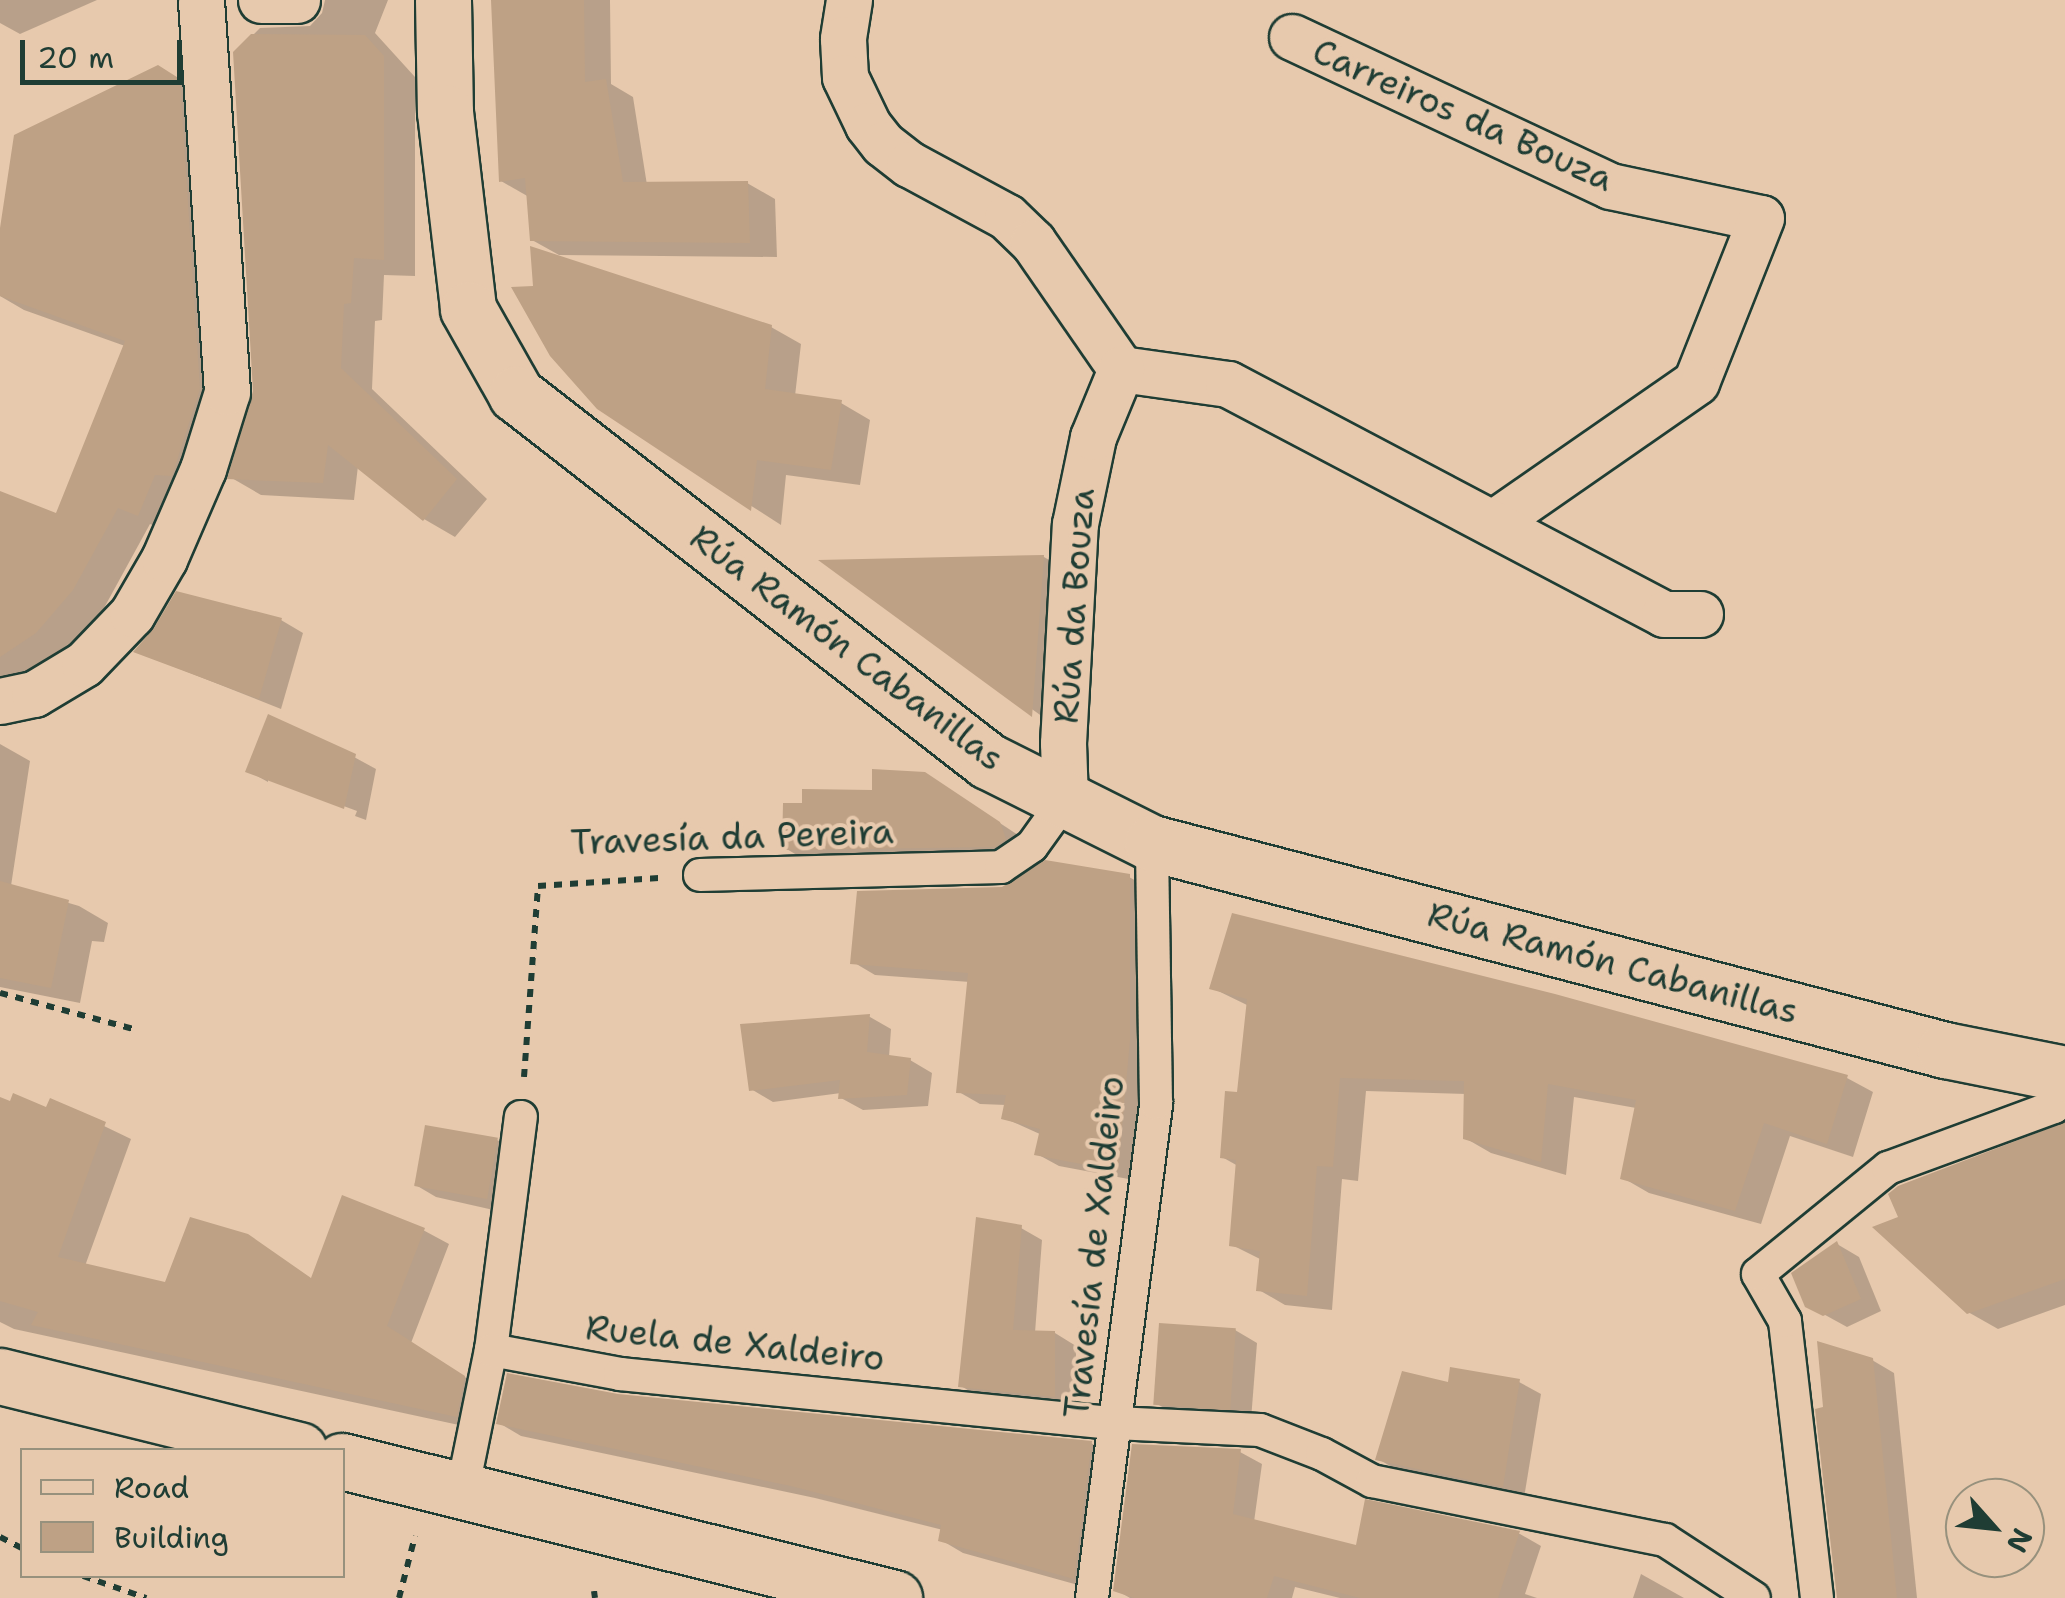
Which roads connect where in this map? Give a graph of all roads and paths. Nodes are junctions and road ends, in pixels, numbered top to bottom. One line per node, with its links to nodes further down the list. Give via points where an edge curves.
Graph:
1 (201, 0): 10 (street, via 227,392 203,468 132,614 84,664 34,694)
2 (261, 0): 3 (street)
3 (297, 0)
4 (443, 0): 11 (main road, Rúa Ramón Cabanillas, via 446,112 468,309 516,394 988,761)
5 (850, 0): 7 (street, via 846,76 868,125 909,164 1008,216 1034,242)
6 (1292, 37): 8 (street, Carreiros da Bouza, via 1610,186 1761,218 1696,382)
7 (1121, 368): 8 (street, via 1228,384); 11 (street, Rúa da Bouza, via 1093,437 1075,524)
8 (1493, 523): 9 (street, via 1664,614)
9 (1700, 614)
10 (0, 701)
11 (1066, 800): 12 (main road, Rúa Ramón Cabanillas); 13 (street, Travesía da Pereira, via 1032,846 1001,868)
12 (1152, 843): 16 (main road, Rúa Ramón Cabanillas, via 1945,1050); 21 (street, Travesía de Xaldeiro, via 1156,1103)
13 (700, 876): 18 (path, Travesía da Pereira, via 538,886)
14 (0, 993): 15 (path)
15 (137, 1030)
16 (2065, 1074)
17 (2065, 1085): 32 (street, via 2054,1107 1888,1168 1758,1274 1786,1321)
18 (521, 1116): 19 (street)
19 (491, 1350): 21 (street, Ruela de Xaldeiro, via 620,1374); 24 (street)
20 (0, 1376): 22 (main road)
21 (1115, 1423): 30 (street, Travesía de Xaldeiro); 31 (street, Ruela de Xaldeiro, via 1260,1430 1372,1481 1665,1540)
22 (292, 1448)
23 (345, 1462): 24 (main road)
24 (462, 1492): 29 (main road)
25 (412, 1547): 28 (path)
26 (89, 1578): 27 (path)
27 (146, 1598)
28 (398, 1598)
29 (894, 1598)
30 (1092, 1598)
31 (1754, 1598)
32 (1816, 1598)

